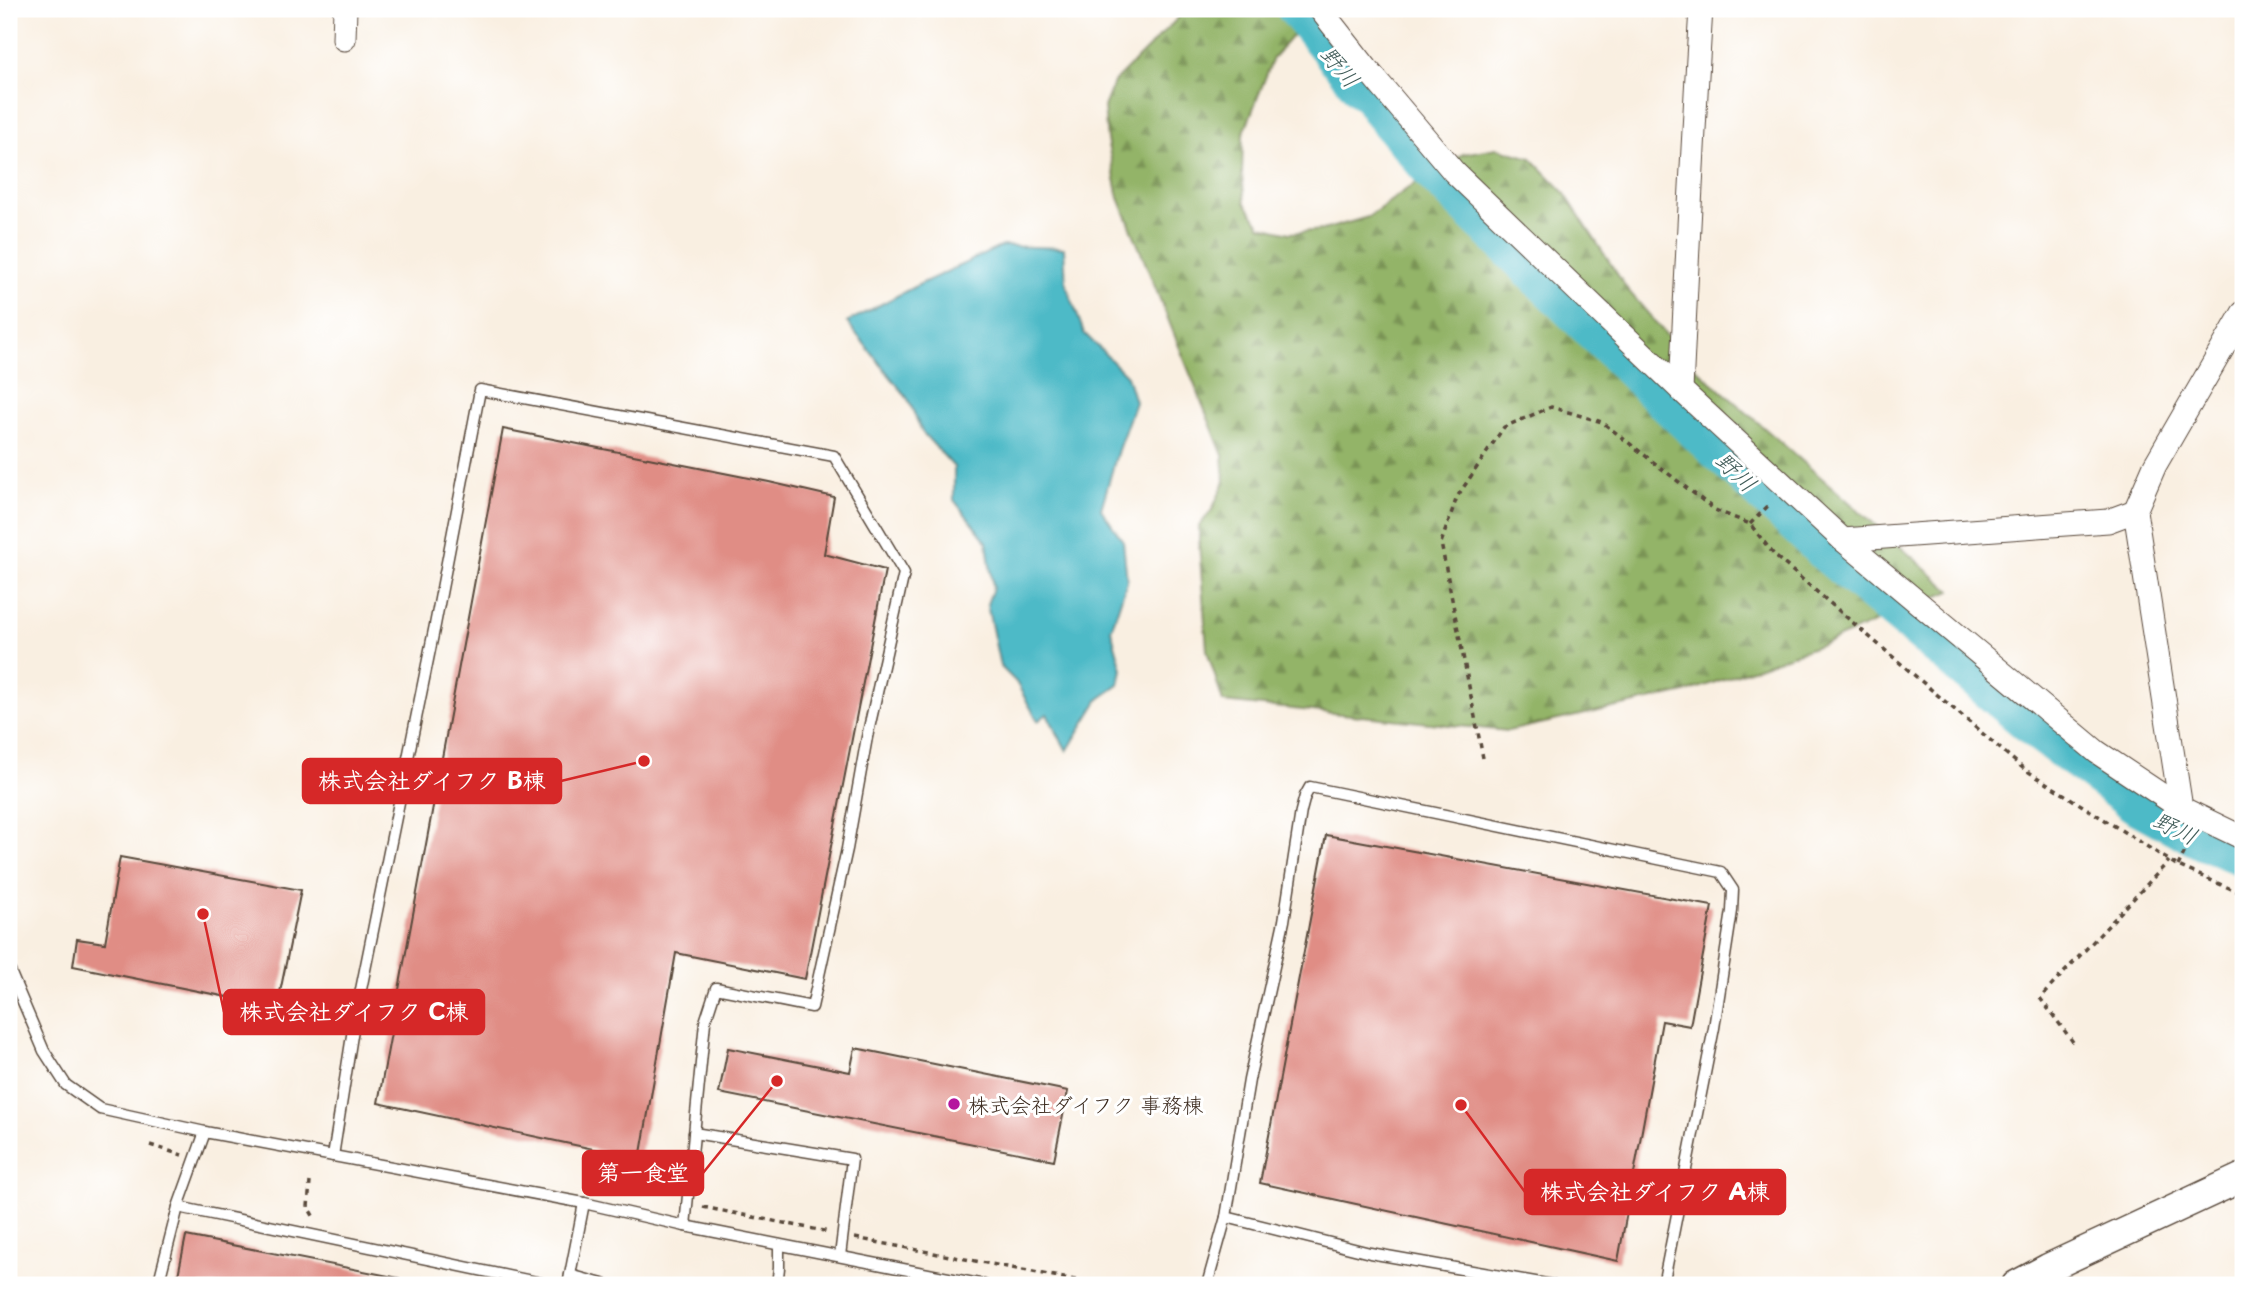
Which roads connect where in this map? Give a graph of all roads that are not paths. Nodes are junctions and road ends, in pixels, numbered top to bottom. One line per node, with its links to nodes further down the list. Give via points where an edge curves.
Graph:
1 (345, 9): 4 (street)
2 (1320, 9): 6 (street, via 1454,172)
3 (1701, 9): 6 (street)
4 (344, 39)
5 (2243, 313): 7 (street, via 2155,465)
6 (1681, 390): 8 (street)
7 (2135, 511): 8 (street, via 2108,521); 9 (street)
8 (1843, 540): 9 (street, via 2097,752)
9 (2191, 813): 10 (street)
10 (2243, 838)
11 (9, 969): 12 (lane, via 44,1051 66,1085 100,1109)
12 (205, 1132): 14 (lane); 17 (lane)
13 (694, 1133): 14 (lane, via 705,1022 716,988 812,1007 904,573 834,456 480,390 355,1018); 19 (lane); 21 (lane, via 852,1159)
14 (333, 1156): 16 (lane)
15 (2243, 1177): 31 (street)
16 (583, 1203): 19 (lane); 22 (lane)
17 (178, 1207): 23 (lane); 24 (lane)
18 (1226, 1217): 28 (lane); 29 (lane, via 1370,1253); 30 (lane, via 1301,811 1310,787 1721,872 1733,890 1732,911 1714,1028)
19 (685, 1226): 20 (lane)
20 (779, 1245): 21 (lane); 26 (lane)
21 (840, 1256): 27 (lane)
22 (569, 1280): 25 (lane)
23 (158, 1285)
24 (551, 1285)
25 (606, 1285)
26 (777, 1285)
27 (984, 1285)
28 (1207, 1285)
29 (1552, 1285)
30 (1663, 1285)
31 (2016, 1285)

